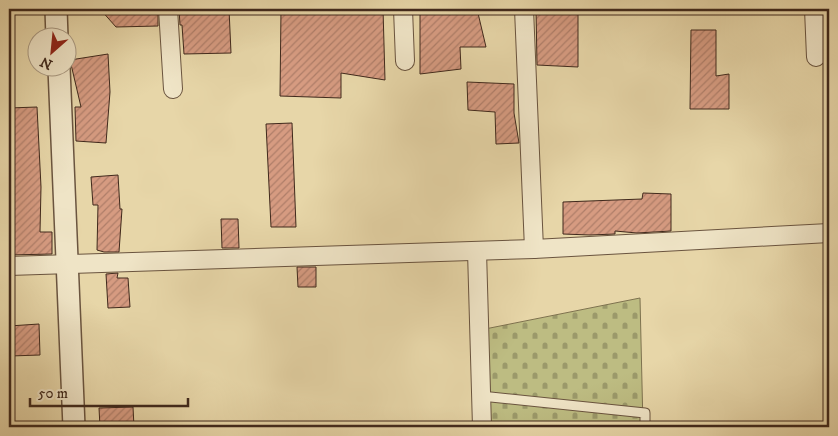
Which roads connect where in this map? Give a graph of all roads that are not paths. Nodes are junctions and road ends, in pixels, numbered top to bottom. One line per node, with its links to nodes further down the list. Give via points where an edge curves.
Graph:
1 (56, 9): 6 (street)
2 (168, 9): 10 (street)
3 (403, 9): 8 (street)
4 (524, 9): 12 (street)
5 (814, 9): 7 (street)
6 (57, 28)
7 (816, 57)
8 (405, 61)
9 (59, 78): 14 (street)
10 (173, 89)
11 (829, 233): 12 (street)
12 (534, 249): 13 (street)
13 (477, 250): 14 (street); 16 (street)
14 (66, 264): 15 (street); 17 (street)
15 (9, 266)
16 (481, 396): 18 (street); 19 (lane, via 645,413)
17 (74, 427)
18 (482, 427)
19 (646, 427)

